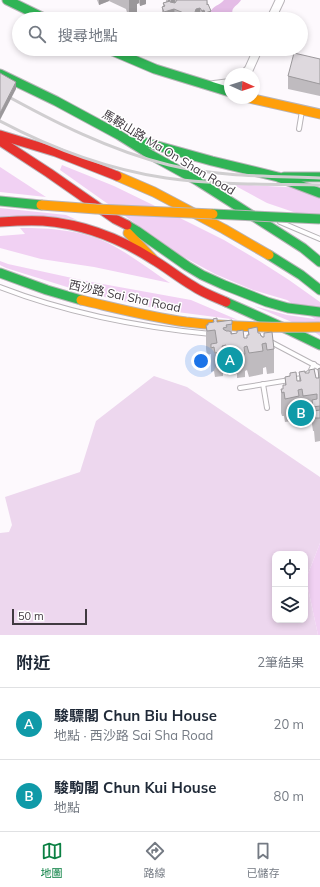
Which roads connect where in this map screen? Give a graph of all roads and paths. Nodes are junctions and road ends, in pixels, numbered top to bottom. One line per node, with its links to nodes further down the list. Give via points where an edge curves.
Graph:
1 (280, 0): 4 (street)
2 (10, 1): 3 (main road)
3 (32, 12)
4 (274, 12)
5 (124, 56): 10 (main road, via 155,69)
6 (255, 56): 7 (street)
7 (249, 68)
8 (0, 74): 17 (main road, 馬鞍山路 Ma On Shan Road)
9 (224, 84): 10 (street)
10 (207, 85): 11 (main road)
11 (224, 90)
12 (260, 100): 13 (main road)
13 (302, 110): 14 (main road); 15 (lane)
14 (320, 114)
15 (299, 129)
16 (0, 135): 32 (main road, via 56,152 154,192 267,254)
17 (119, 135): 19 (main road); 22 (main road, 馬鞍山路 Ma On Shan Road)
18 (0, 141): 24 (main road)
19 (278, 177): 20 (main road); 21 (main road)
20 (320, 177)
21 (320, 193)
22 (226, 199): 27 (lane); 29 (main road, 馬鞍山路 Ma On Shan Road, via 303,248)
23 (0, 201): 25 (main road, bridge, via 96,209)
24 (115, 219): 28 (main road); 33 (main road, via 214,281 255,298)
25 (320, 219)
26 (0, 222): 28 (main road, via 48,221 68,224 119,240)
27 (320, 239)
28 (154, 260): 37 (main road, via 200,290)
29 (320, 262)
30 (0, 273): 34 (main road, 西沙路 Sai Sha Road, bridge, via 81,300 146,315 185,321 275,328)
31 (0, 287): 35 (lane, via 92,315 153,328)
32 (320, 290)
33 (320, 312)
34 (320, 327)
35 (214, 335)
36 (262, 339): 38 (lane)
37 (320, 345)
38 (314, 364): 39 (lane); 40 (lane, via 310,372 302,378)
39 (320, 368)
40 (263, 384): 41 (lane); 42 (lane)
41 (240, 388)
42 (267, 408)

